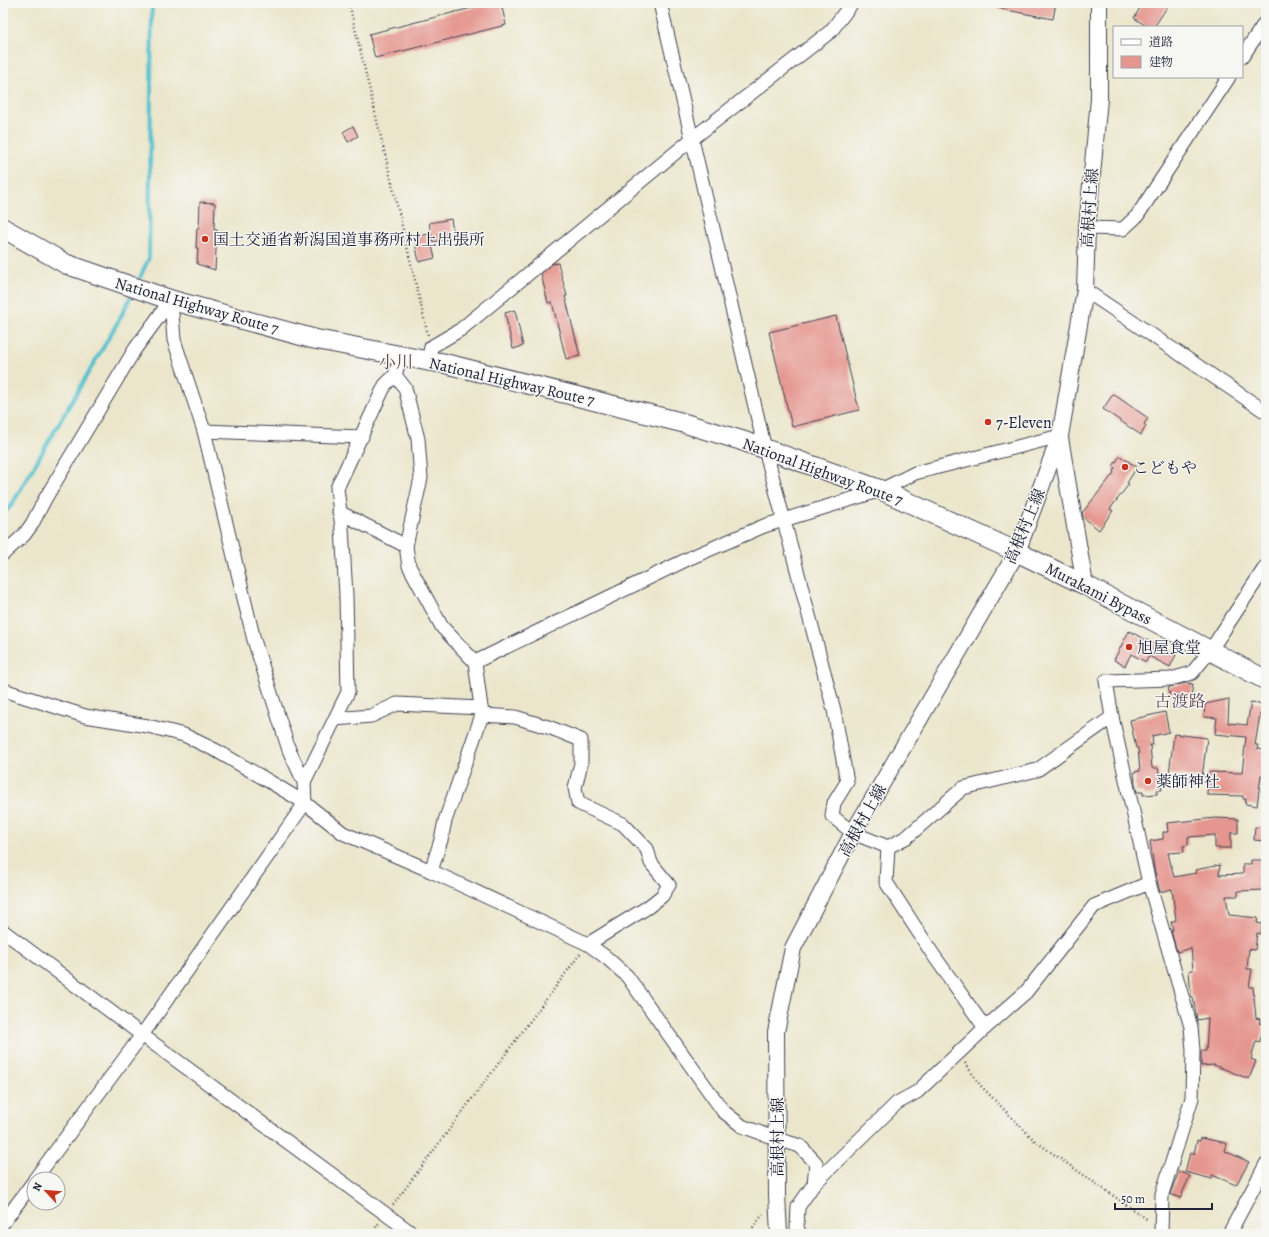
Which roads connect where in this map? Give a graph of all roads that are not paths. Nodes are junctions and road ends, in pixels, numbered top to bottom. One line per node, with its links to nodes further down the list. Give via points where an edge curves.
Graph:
1 (660, 3): 7 (street)
2 (852, 3): 7 (street, via 831,31)
3 (1099, 3): 9 (main road, 高根村上線, via 1099,99)
4 (1266, 21): 5 (street)
5 (1243, 56)
6 (1228, 78): 9 (street, via 1137,216 1123,229)
7 (692, 139): 12 (street); 19 (street)
8 (3, 228): 11 (highway, National Highway Route 7, via 66,264)
9 (1087, 228): 10 (main road, 高根村上線)
10 (1085, 290): 15 (street); 17 (main road, 高根村上線)
11 (171, 300): 13 (highway, National Highway Route 7, via 314,339); 16 (street, via 174,340); 25 (street, via 134,349 32,524)
12 (429, 354): 13 (highway, National Highway Route 7); 19 (highway, National Highway Route 7, via 443,363 680,422)
13 (401, 355): 14 (street)
14 (394, 375): 18 (street, via 385,385); 23 (street, via 405,388 418,439 421,478)
15 (1266, 412)
16 (204, 432): 18 (street); 35 (street, via 254,640 289,750)
17 (1060, 436): 20 (street, via 915,473); 24 (main road, 高根村上線); 27 (main road, 高根村上線)
18 (362, 437): 21 (street, via 336,488)
19 (765, 449): 20 (highway, National Highway Route 7); 22 (street)
20 (881, 490): 22 (street); 24 (highway, National Highway Route 7)
21 (339, 512): 23 (street); 34 (street, via 346,595 348,692)
22 (784, 519): 29 (street, via 692,557); 37 (street, via 834,710 847,782 834,803 832,816)
23 (406, 546): 29 (street, via 409,566 442,627)
24 (1017, 552): 27 (highway, Murakami Bypass); 37 (main road, 高根村上線)
25 (3, 554)
26 (1266, 566): 28 (street)
27 (1085, 585): 28 (highway, Murakami Bypass)
28 (1210, 651): 30 (highway, Murakami Bypass); 33 (street, via 1192,673 1171,679 1106,681)
29 (475, 662): 32 (street)
30 (1266, 680)
31 (3, 690): 36 (street, via 85,716 148,726 184,735)
32 (482, 712): 34 (street, via 397,704 371,716); 39 (street); 42 (street, via 515,717 581,740 581,763 575,788 578,803 623,824 647,849 651,863 669,886 662,896)
33 (1112, 717): 38 (street, via 1038,770 963,788 907,837); 40 (street)
34 (335, 719): 35 (street)
35 (304, 782): 36 (street)
36 (305, 803): 39 (street, via 343,833); 44 (street)
37 (853, 834): 38 (street); 45 (main road, 高根村上線, via 793,948 776,1032)
38 (888, 847): 43 (street, via 886,882)
39 (431, 871): 42 (street)
40 (1149, 883): 43 (street, via 1094,906 1026,992); 51 (street, via 1191,1027 1193,1050 1192,1098 1162,1194)
41 (3, 930): 44 (street)
42 (588, 944): 45 (street, via 627,976 723,1111 742,1126)
43 (985, 1028): 48 (street, via 917,1092 897,1103)
44 (142, 1035): 47 (street); 52 (street)
45 (777, 1139): 48 (street, via 800,1146 816,1163); 53 (main road, 高根村上線)
46 (1266, 1164): 55 (street)
47 (42, 1171)
48 (814, 1184): 54 (street, via 798,1207 797,1228)
49 (26, 1192): 50 (street)
50 (3, 1223)
51 (1160, 1231)
52 (413, 1234)
53 (779, 1234)
54 (800, 1234)
55 (1229, 1234)

